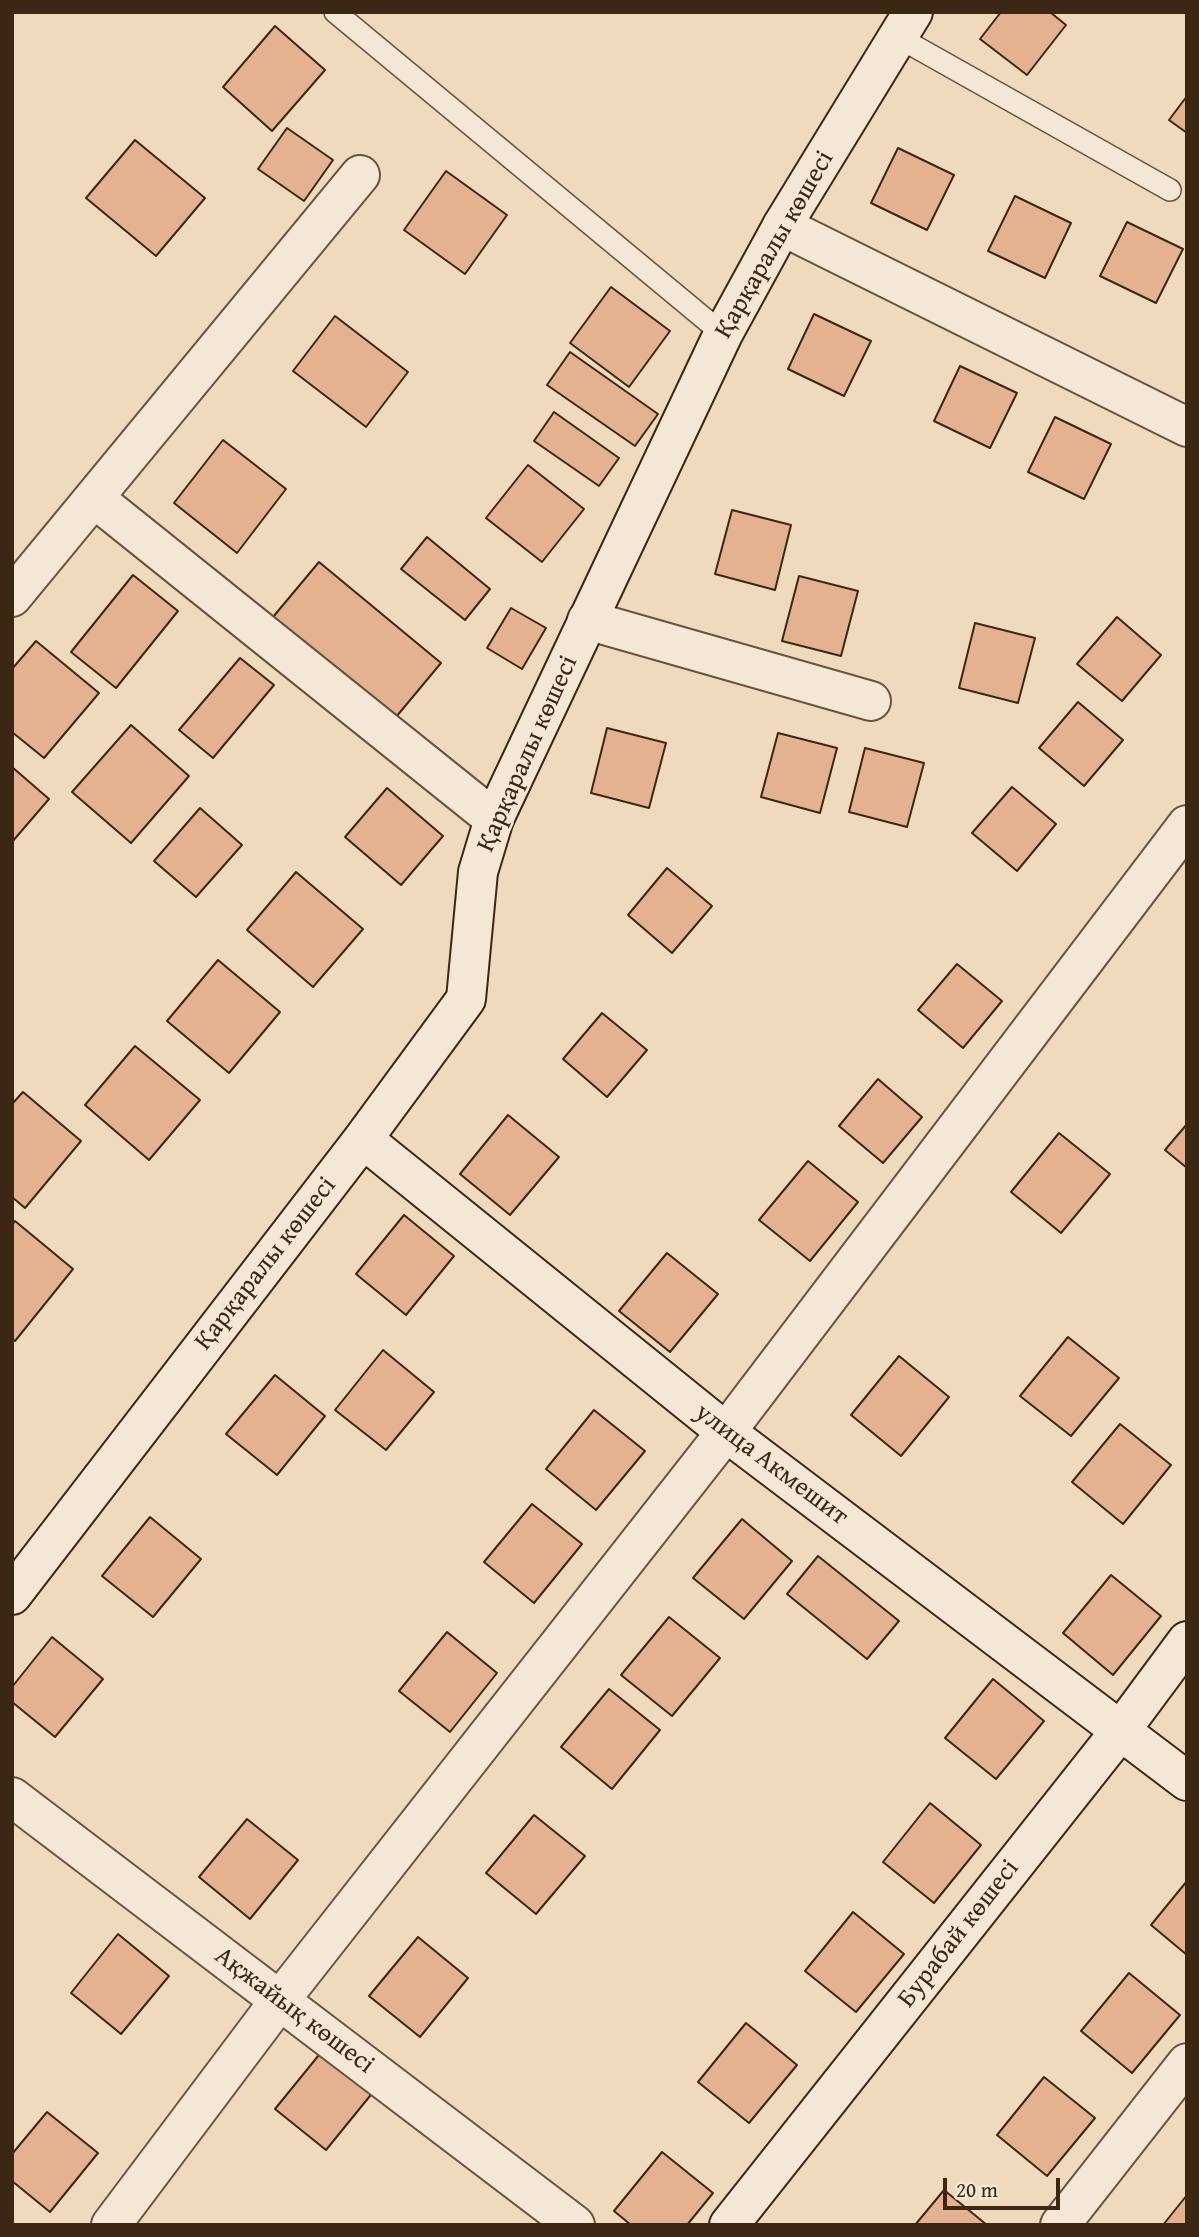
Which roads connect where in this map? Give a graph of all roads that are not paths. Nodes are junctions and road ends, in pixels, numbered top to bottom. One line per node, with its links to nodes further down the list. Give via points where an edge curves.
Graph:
1 (335, 12): 6 (lane)
2 (906, 24): 4 (lane); 5 (street, Қарқаралы көшесі)
3 (359, 175): 8 (street)
4 (1170, 190)
5 (782, 226): 6 (street, Қарқаралы көшесі); 7 (street)
6 (723, 334): 10 (street, Қарқаралы көшесі)
7 (1187, 427)
8 (93, 498): 9 (street); 12 (street)
9 (12, 597)
10 (587, 620): 11 (street); 12 (street, Қарқаралы көшесі)
11 (871, 701)
12 (494, 819): 14 (street, Қарқаралы көшесі, via 478,872 466,999)
13 (1187, 825): 15 (street)
14 (363, 1139): 15 (street, улица Акмешит); 16 (street, Қарқаралы көшесі)
15 (726, 1432): 18 (street, улица Акмешит); 21 (street)
16 (12, 1595)
17 (1187, 1642): 18 (street, Бурабай көшесі)
18 (1121, 1730): 19 (street, улица Акмешит); 25 (street, Бурабай көшесі)
19 (1187, 1781)
20 (12, 1797): 21 (street, Ақжайық көшесі)
21 (280, 2000): 23 (street); 24 (street, Ақжайық көшесі)
22 (1187, 2063): 26 (street)
23 (111, 2225)
24 (575, 2225)
25 (729, 2225)
26 (1060, 2225)

